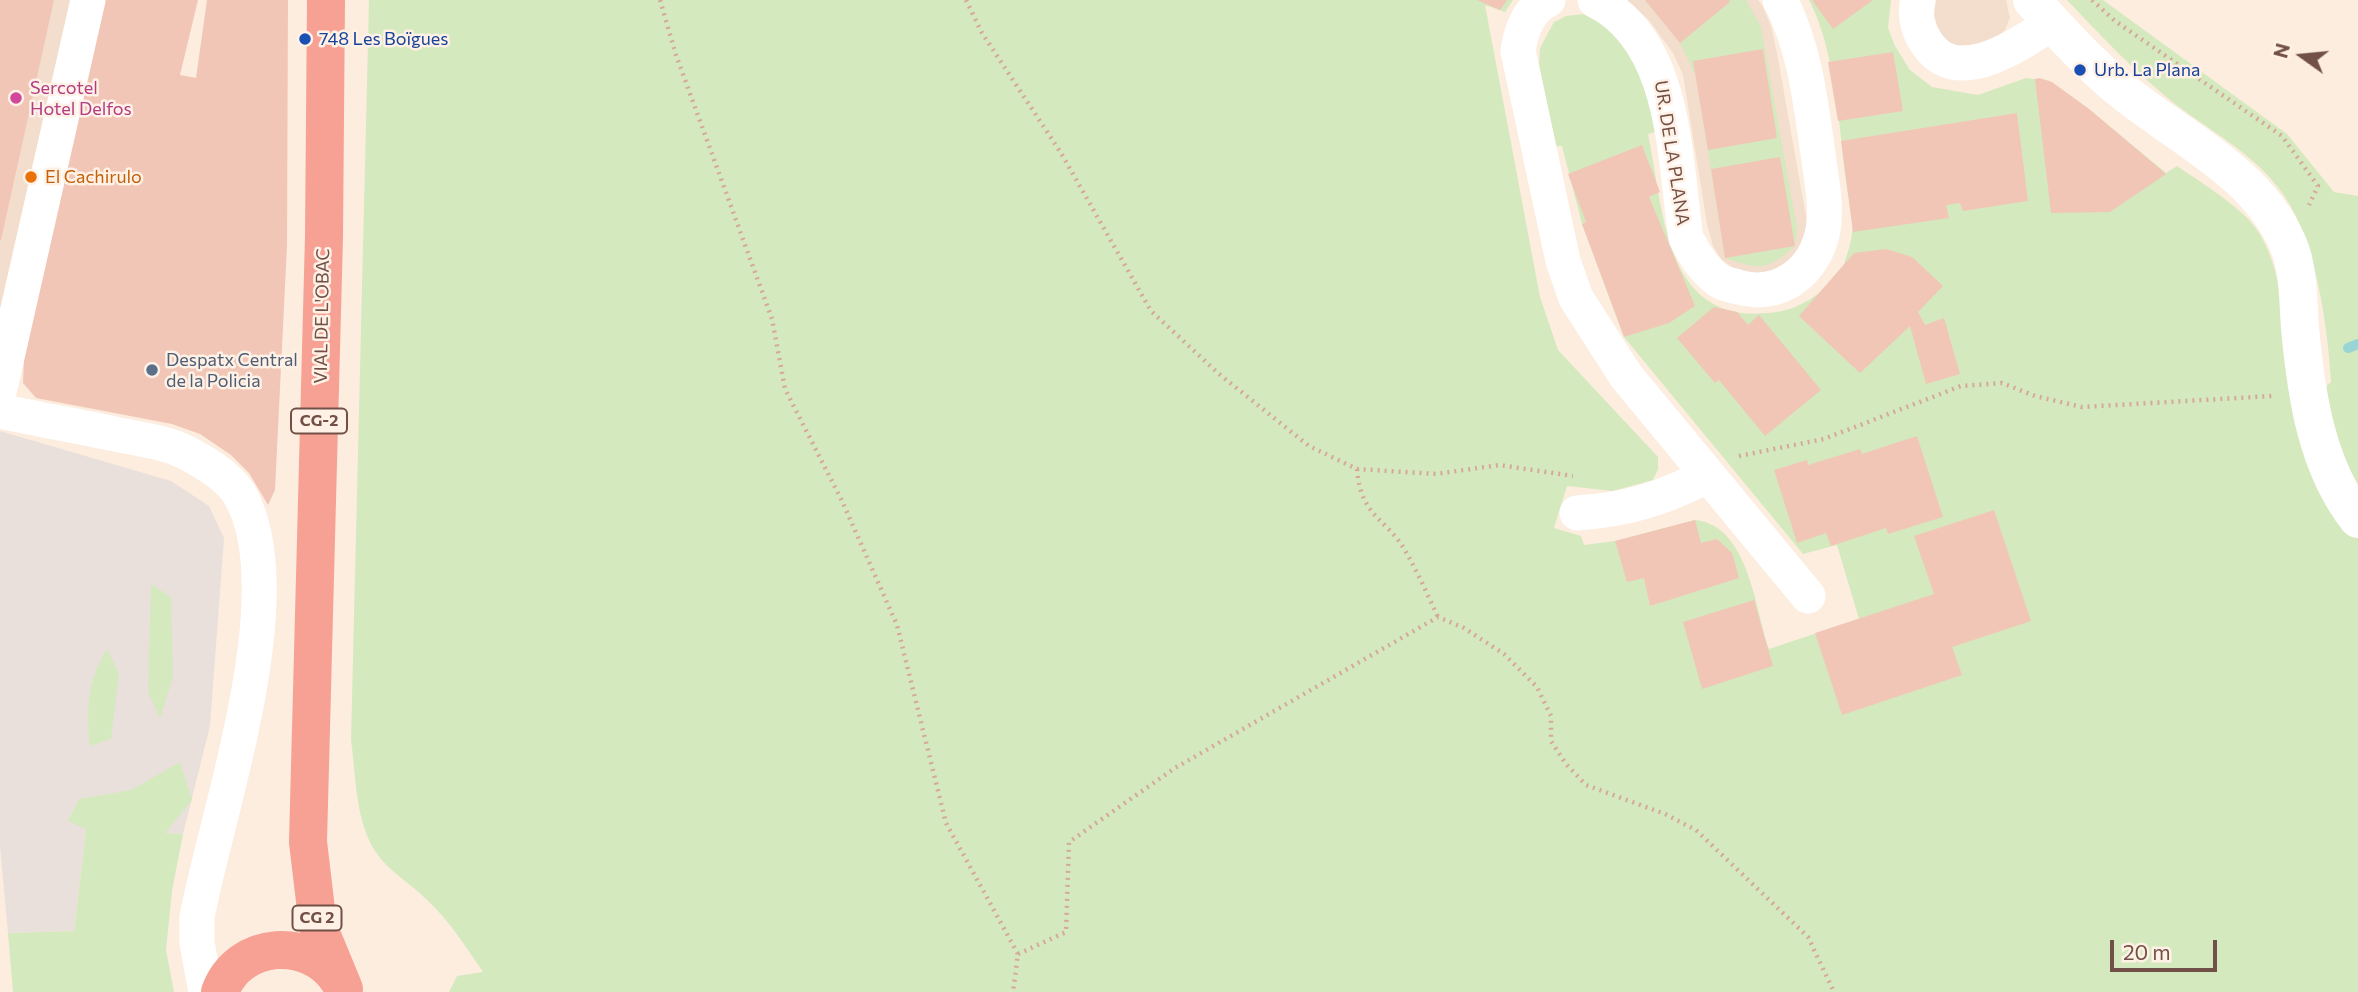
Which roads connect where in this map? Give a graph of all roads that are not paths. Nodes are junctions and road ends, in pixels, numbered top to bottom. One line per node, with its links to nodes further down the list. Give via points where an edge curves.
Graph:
1 (88, 0): 8 (street)
2 (326, 0): 14 (highway, VIAL DE L'OBAC / CG-2)
3 (1548, 0): 10 (street, via 1521,31 1518,51 1567,274 1595,332)
4 (1595, 0): 5 (street, UR. DE LA PLANA, via 1633,29 1663,84 1686,238 1695,256 1720,282 1766,291 1780,288 1806,268 1817,251 1825,207 1803,59)
5 (1780, 0)
6 (1918, 0): 7 (street, via 1919,28 1935,54 1974,64 2020,43)
7 (2042, 11): 12 (main road, via 2115,84 2225,164 2282,231 2296,278 2307,393 2323,455)
8 (0, 388)
9 (0, 411): 15 (street, via 184,452 213,469 240,494 255,542 257,641)
10 (1706, 472): 11 (street, via 1646,503 1616,511); 13 (street)
11 (1577, 513)
12 (2358, 519)
13 (1808, 596)
14 (308, 842): 16 (highway, VIAL DE L'OBAC / CG 2, via 288,926); 17 (highway, VIAL DE L'OBAC / CG 2, via 318,926)
15 (201, 894): 16 (street, via 200,910 212,941 224,951); 18 (street, via 197,943)
16 (262, 952): 17 (highway, CG 2, via 294,950 315,957); 19 (highway, CG 2, via 235,967)
17 (345, 991)
18 (206, 992)
19 (220, 992)

